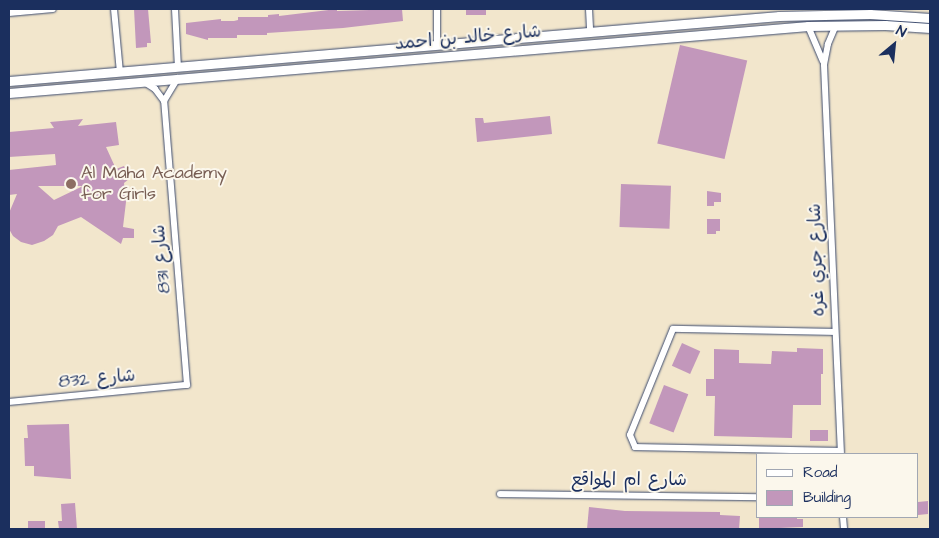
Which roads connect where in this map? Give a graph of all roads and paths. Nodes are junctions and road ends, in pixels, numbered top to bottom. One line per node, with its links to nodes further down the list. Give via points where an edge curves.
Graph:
1 (53, 9): 7 (street)
2 (114, 9): 16 (street)
3 (175, 9): 15 (street)
4 (437, 9): 13 (street)
5 (588, 9): 12 (street)
6 (833, 11): 8 (main road, شارع خالد بن احمد); 12 (main road, شارع خالد بن احمد)
7 (9, 13)
8 (930, 18)
9 (836, 25): 10 (main road, شارع خالد بن احمد); 11 (main road, شارع خالد بن احمد); 14 (street, شارع جري غره)
10 (808, 26): 14 (street, شارع جري غره); 17 (main road, شارع خالد بن احمد)
11 (930, 28)
12 (590, 31): 13 (main road, شارع خالد بن احمد)
13 (437, 44): 15 (main road, شارع خالد بن احمد)
14 (824, 65): 22 (street, شارع جري غره)
15 (178, 68): 16 (main road, شارع خالد بن احمد)
16 (120, 72): 18 (main road, شارع خالد بن احمد)
17 (178, 78): 19 (main road, شارع خالد بن احمد); 21 (street)
18 (9, 81)
19 (143, 82): 20 (main road, شارع خالد بن احمد); 21 (street, via 155,89)
20 (9, 93)
21 (164, 101): 23 (street, شارع 831)
22 (834, 332): 25 (street, شارع جري غره); 25 (street, via 673,329 630,435 635,448)
23 (187, 385): 24 (street, شارع 832)
24 (9, 402)
25 (841, 452)
26 (500, 494): 27 (street, شارع ام المواقع)
27 (756, 497)

